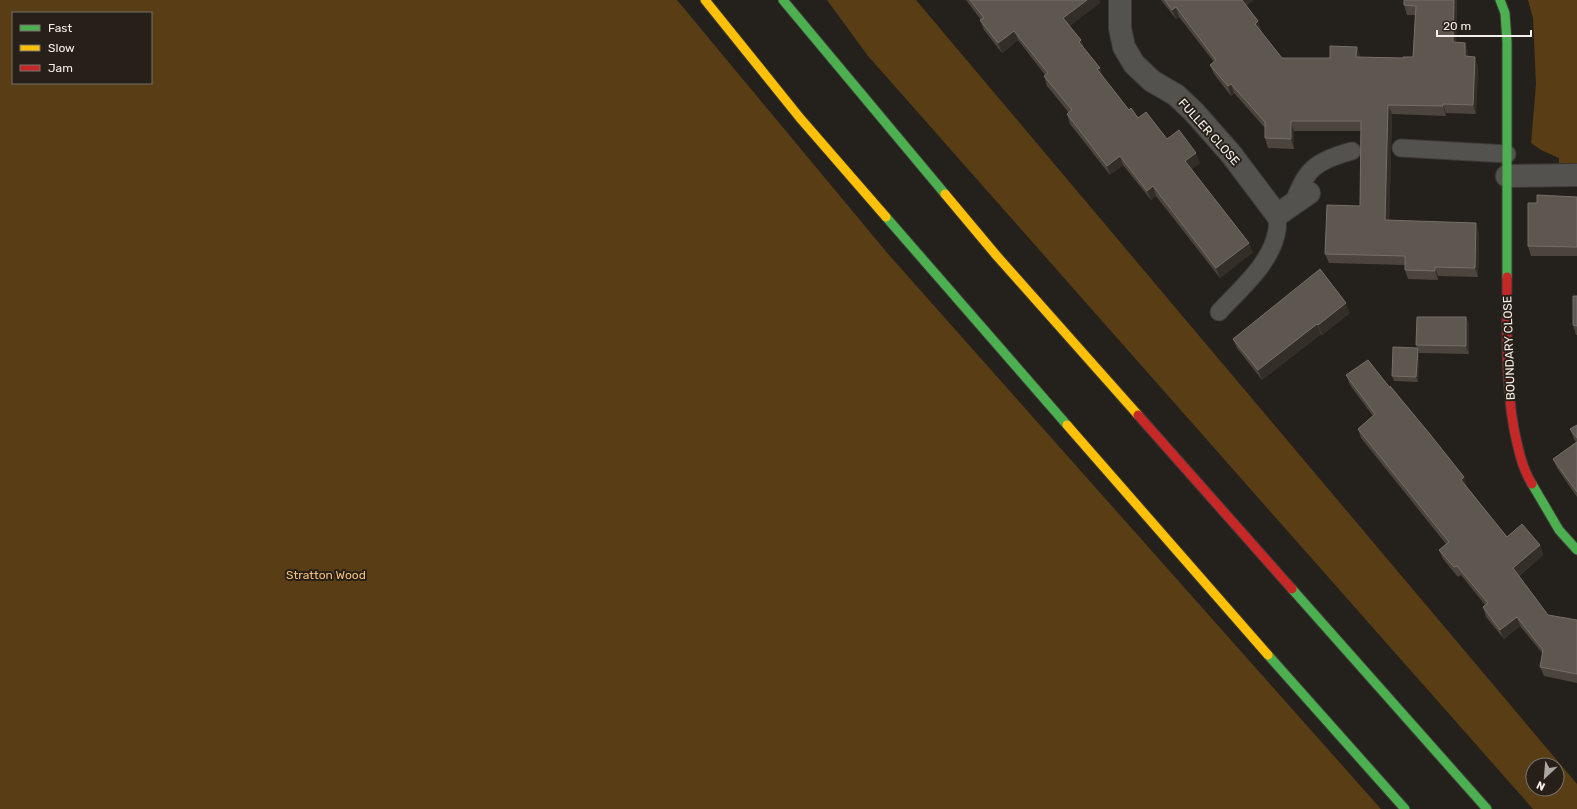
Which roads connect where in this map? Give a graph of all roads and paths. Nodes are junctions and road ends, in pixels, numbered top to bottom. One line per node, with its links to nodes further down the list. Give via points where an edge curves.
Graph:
1 (705, 0): 13 (main road, via 800,118)
2 (783, 0): 14 (main road, via 996,255)
3 (1120, 0): 10 (street, FULLER CLOSE, via 1120,28 1124,47 1134,64 1152,81 1176,95 1231,154)
4 (1500, 0): 7 (main road, BOUNDARY CLOSE, via 1505,13 1507,42)
5 (1401, 148): 7 (lane)
6 (1352, 151): 10 (lane, via 1318,164 1301,183)
7 (1507, 154): 9 (main road, BOUNDARY CLOSE)
8 (1577, 175): 9 (street)
9 (1507, 176): 12 (main road, BOUNDARY CLOSE, via 1507,379 1517,445 1526,476 1558,530)
10 (1293, 204): 11 (lane, via 1262,264)
11 (1219, 312)
12 (1577, 550)
13 (1405, 809)
14 (1487, 809)

